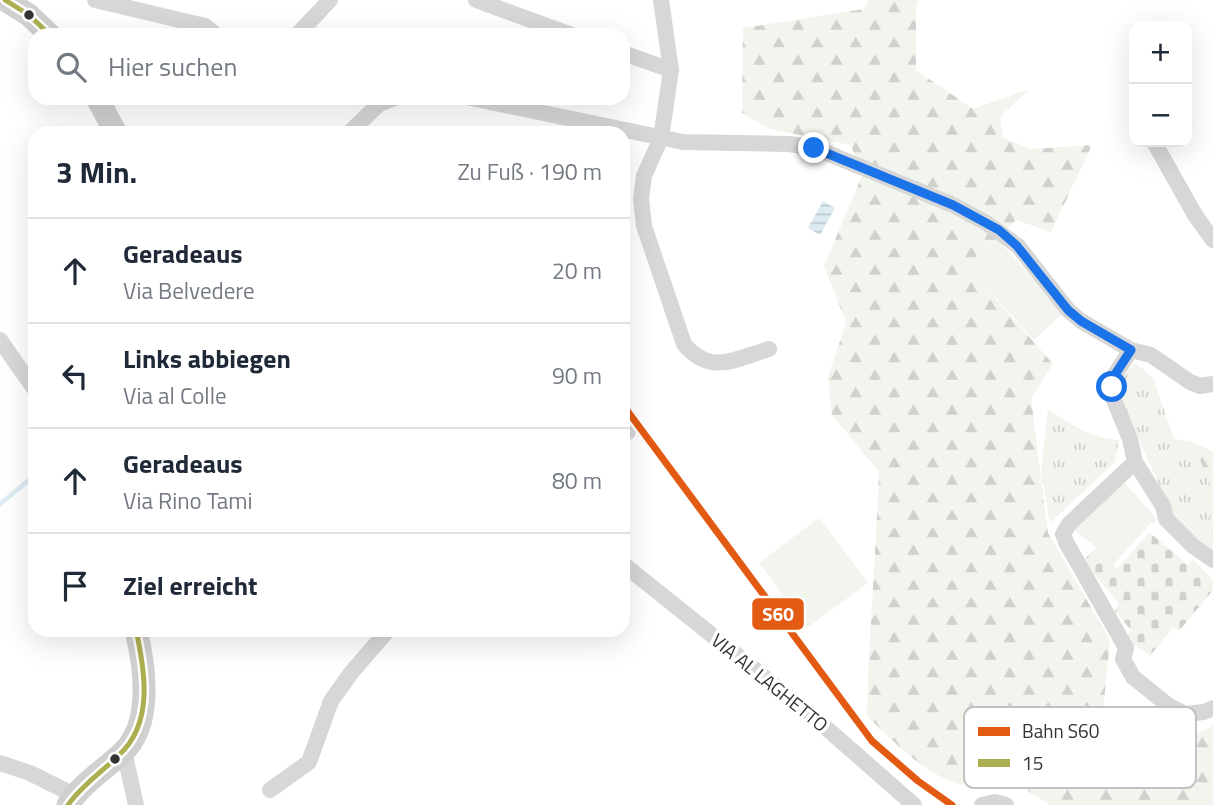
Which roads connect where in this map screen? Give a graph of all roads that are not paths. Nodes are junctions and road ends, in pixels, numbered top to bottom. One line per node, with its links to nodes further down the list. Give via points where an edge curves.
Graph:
1 (5, 0): 7 (street)
2 (94, 0): 8 (street)
3 (330, 0): 9 (street)
4 (476, 0): 6 (street)
5 (661, 0): 12 (street)
6 (497, 4): 10 (street)
7 (43, 28)
8 (207, 28)
9 (304, 28)
10 (555, 28)
11 (630, 55): 12 (street)
12 (671, 70): 20 (street)
13 (101, 105): 16 (street)
14 (374, 105): 17 (street)
15 (504, 105): 18 (street)
16 (112, 126)
17 (355, 126)
18 (604, 126)
19 (630, 131): 20 (street)
20 (661, 138): 24 (street, via 644,176 644,226 684,344 712,363); 25 (street, via 814,148 953,205 1017,246 1075,316)
21 (1157, 147): 22 (street)
22 (1213, 240)
23 (0, 341): 26 (street)
24 (769, 349)
25 (1131, 350): 27 (street, via 1151,355 1190,382); 28 (street, via 1112,387)
26 (28, 380)
27 (1213, 384)
28 (1135, 462): 29 (street, via 1167,519); 33 (street, via 1063,534 1126,648 1124,659 1133,677)
29 (1213, 560)
30 (630, 570): 41 (street, VIA AL LAGHETTO, via 808,712)
31 (137, 637): 36 (street, via 143,710 141,725)
32 (382, 637): 38 (street, via 331,701 309,762)
33 (1171, 707)
34 (1213, 708): 35 (street)
35 (1196, 713)
36 (124, 751): 39 (street); 40 (street)
37 (0, 763): 39 (street, via 30,773)
38 (270, 790)
39 (71, 800)
40 (136, 805)
41 (914, 805)
42 (982, 805): 43 (street)
43 (1006, 805)

